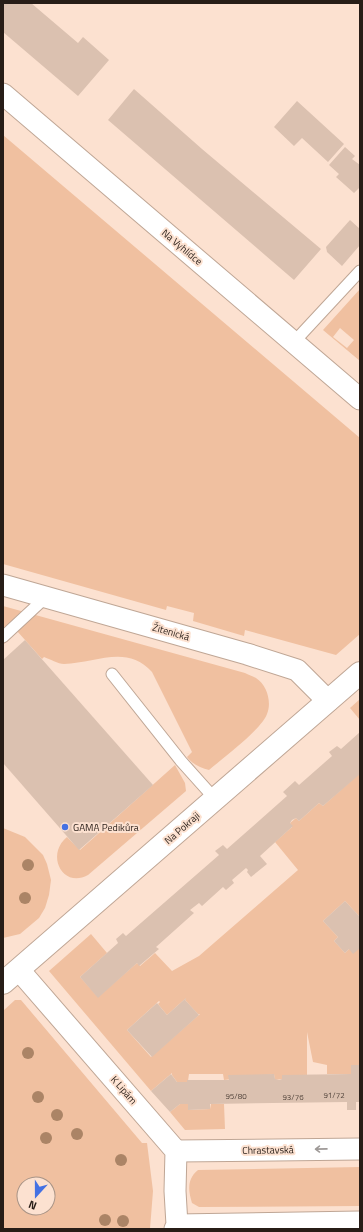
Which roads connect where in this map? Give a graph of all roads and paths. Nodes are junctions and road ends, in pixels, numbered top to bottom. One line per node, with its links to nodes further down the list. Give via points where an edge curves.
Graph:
1 (3, 94): 3 (street, Na Vyhlídce)
2 (360, 271): 3 (lane)
3 (294, 342): 4 (street, Na Vyhlídce)
4 (360, 399)
5 (3, 585): 6 (street, Žitenická)
6 (46, 597): 7 (lane); 10 (street, Žitenická, via 297,670)
7 (3, 637)
8 (360, 673): 10 (street, Na Pokraji)
9 (112, 674): 11 (lane, via 181,761)
10 (328, 701): 11 (street, Na Pokraji)
11 (216, 799): 12 (street, Na Pokraji)
12 (11, 977): 14 (street, K Lipám)
13 (360, 1149): 14 (street, Chrastavská, one-way to 14)
14 (176, 1151): 16 (street)
15 (360, 1222): 16 (street)
16 (176, 1227)

